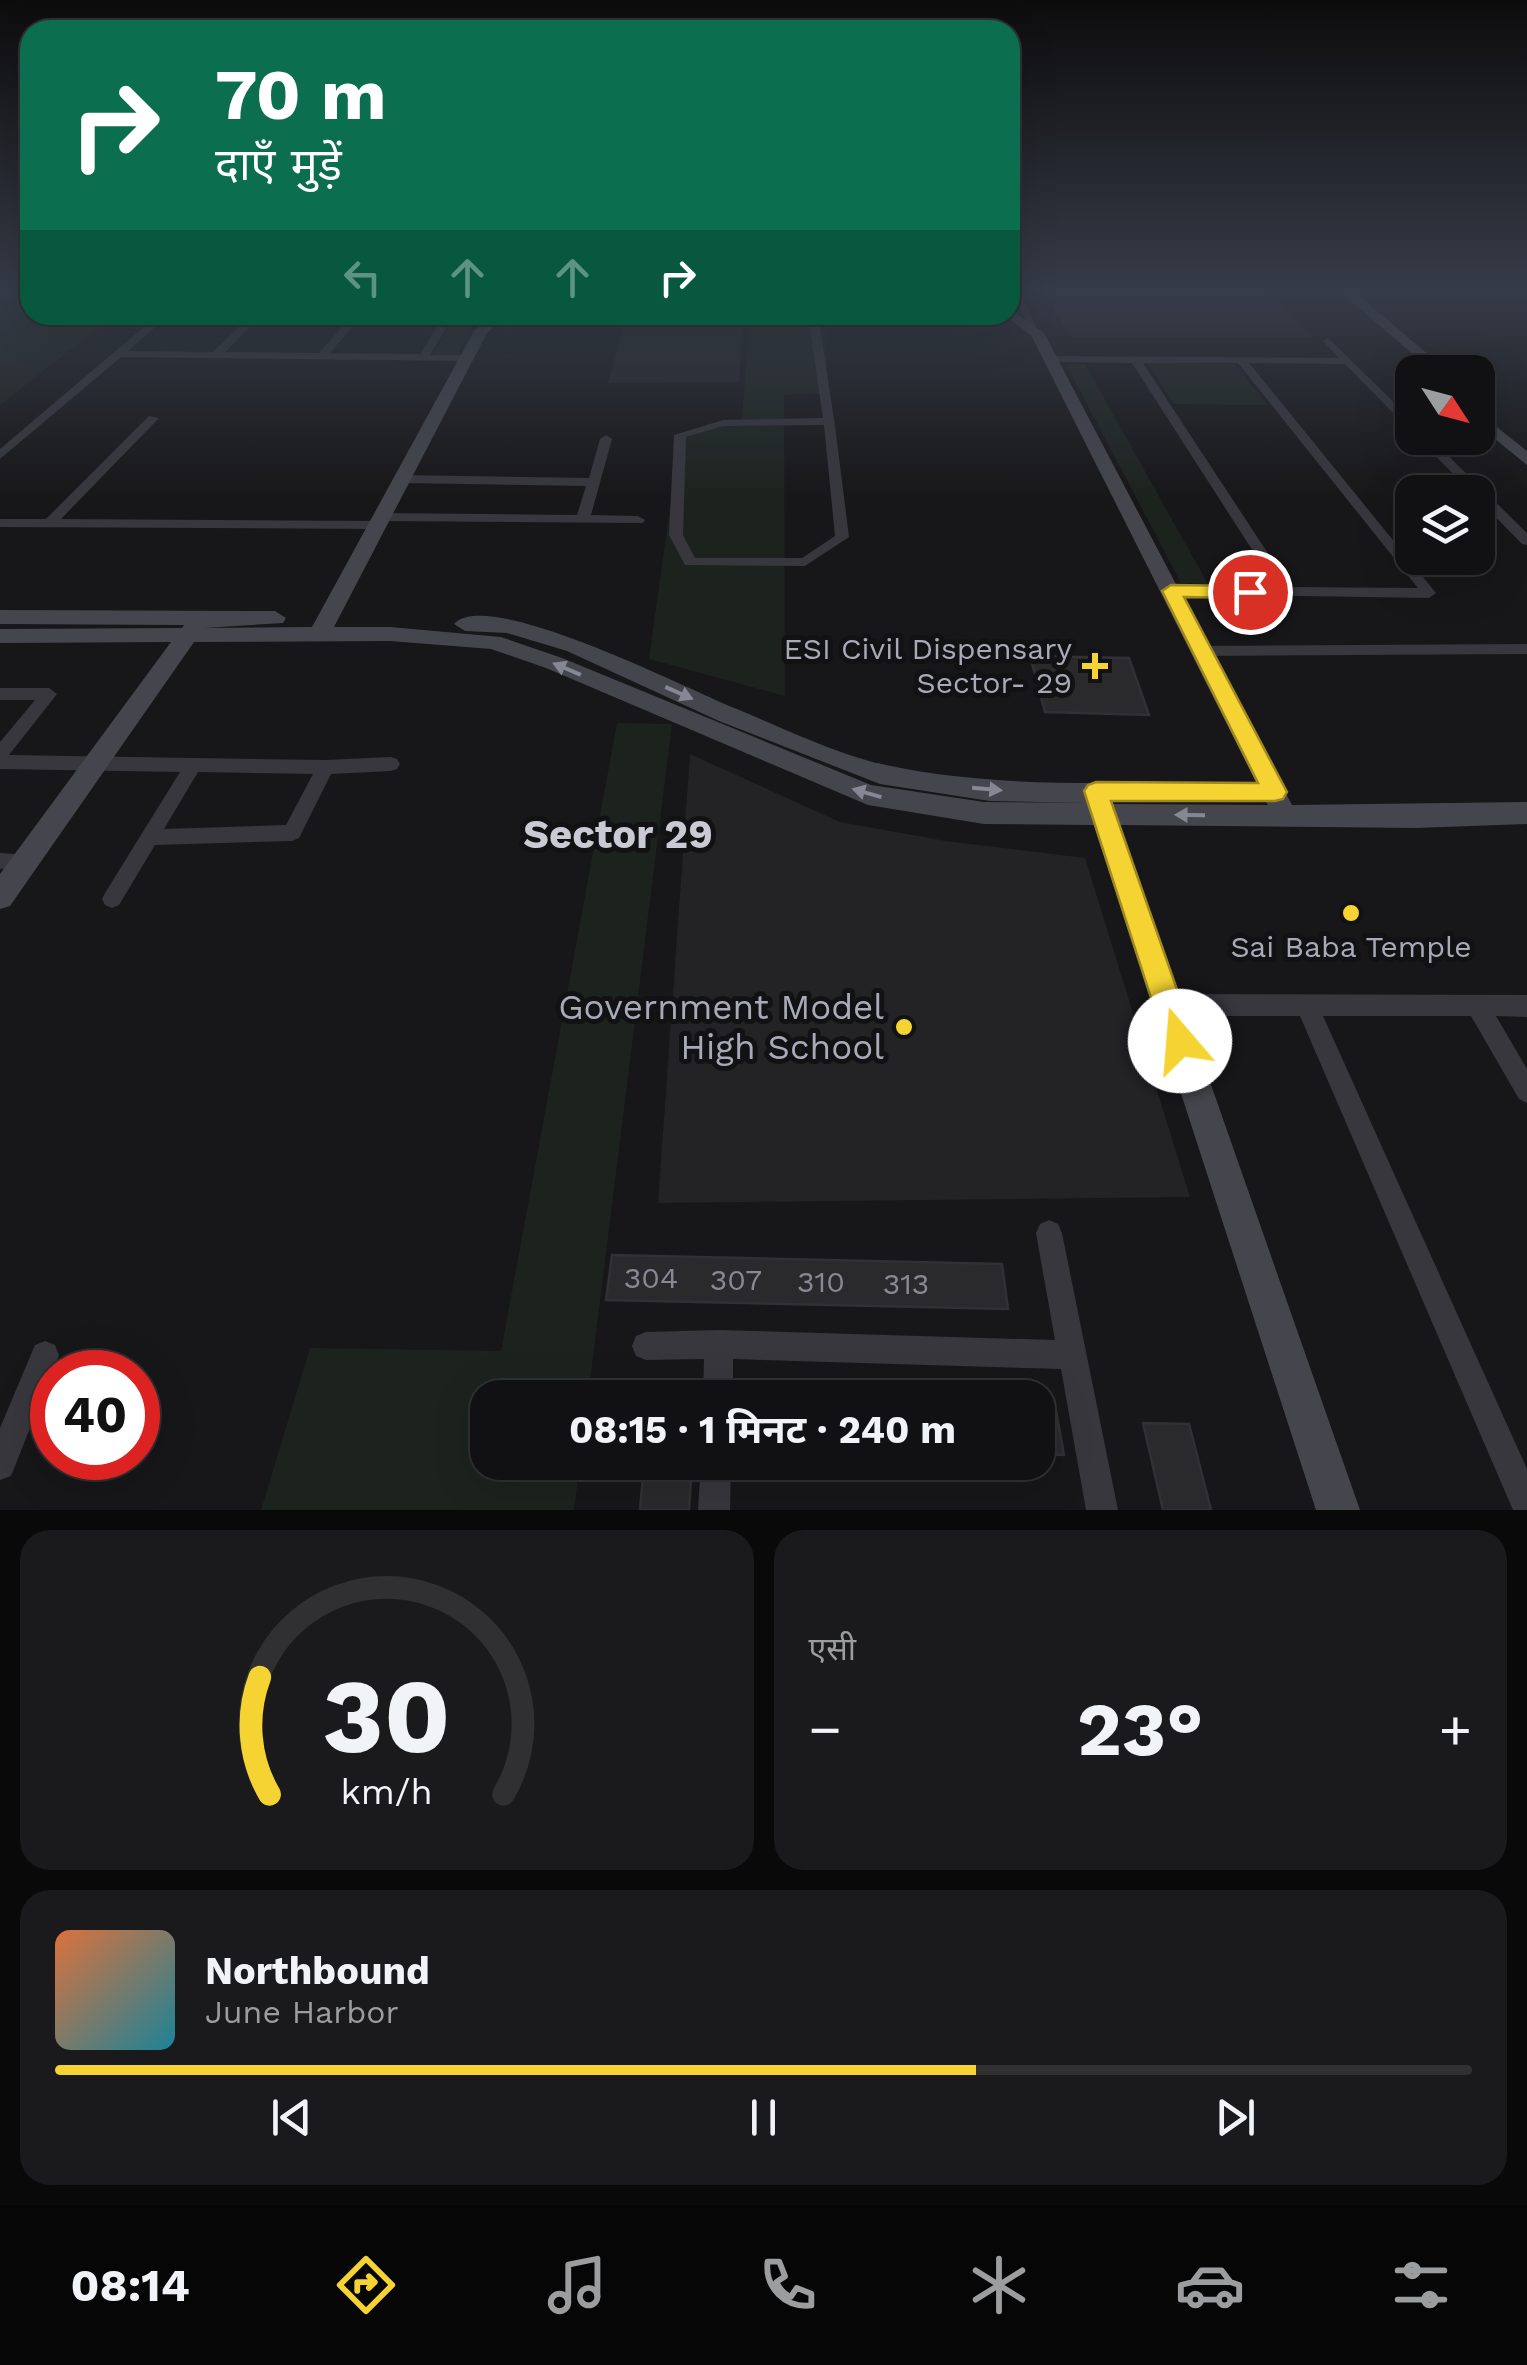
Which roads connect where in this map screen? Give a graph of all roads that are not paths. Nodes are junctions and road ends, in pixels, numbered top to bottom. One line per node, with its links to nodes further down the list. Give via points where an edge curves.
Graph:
1 (110, 360): 16 (street)
2 (465, 360): 19 (street)
3 (820, 360): 12 (street)
4 (1052, 360): 27 (street)
5 (1135, 360): 28 (street)
6 (1241, 360): 28 (street, via 1430,593)
7 (1291, 360): 8 (street)
8 (1348, 361): 9 (street)
9 (1395, 409)
10 (1495, 417): 15 (street)
11 (152, 418): 25 (street)
12 (830, 421): 12 (street, via 842,538 805,562 690,562 676,535 680,434 723,423)
13 (1495, 432): 18 (street)
14 (606, 440): 20 (street)
15 (1527, 444)
16 (0, 454)
17 (1441, 455): 26 (street)
18 (1527, 460)
19 (402, 479): 20 (street); 23 (street)
20 (594, 482): 21 (street)
21 (584, 519): 22 (street); 23 (street)
22 (638, 520)
23 (379, 521): 25 (street); 31 (street)
24 (0, 522): 25 (street)
25 (50, 523)
26 (1527, 541)
27 (1171, 591): 28 (street); 34 (street)
28 (1286, 592)
29 (0, 617): 30 (street)
30 (194, 626): 31 (street); 32 (street); 37 (street)
31 (322, 627): 41 (street, via 493,642 868,795 984,813)
32 (0, 636)
33 (1527, 649): 34 (street)
34 (1202, 651): 42 (street)
35 (0, 694): 36 (street, via 49,694)
36 (0, 758): 37 (street)
37 (97, 762): 38 (street); 45 (street)
38 (194, 763): 40 (street); 44 (street)
39 (391, 764): 40 (street)
40 (325, 767): 44 (street, via 292,833)
41 (1100, 803): 42 (street); 48 (street)
42 (1281, 804): 43 (street)
43 (1527, 813)
44 (149, 837): 47 (street)
45 (13, 861): 46 (street)
46 (0, 898)
47 (112, 899)
48 (1168, 1004): 49 (street); 64 (street)
49 (1306, 1004): 50 (street); 61 (street)
50 (1477, 1006): 51 (street); 52 (street)
51 (1527, 1006)
52 (1527, 1091)
53 (1049, 1233): 56 (street)
54 (719, 1344): 55 (street); 56 (street); 57 (street)
55 (646, 1346)
56 (1072, 1354): 63 (street)
57 (718, 1380)
58 (30, 1392): 59 (street)
59 (0, 1465)
60 (715, 1480): 62 (street)
61 (1527, 1505)
62 (714, 1510)
63 (1102, 1510)
64 (1338, 1510)

